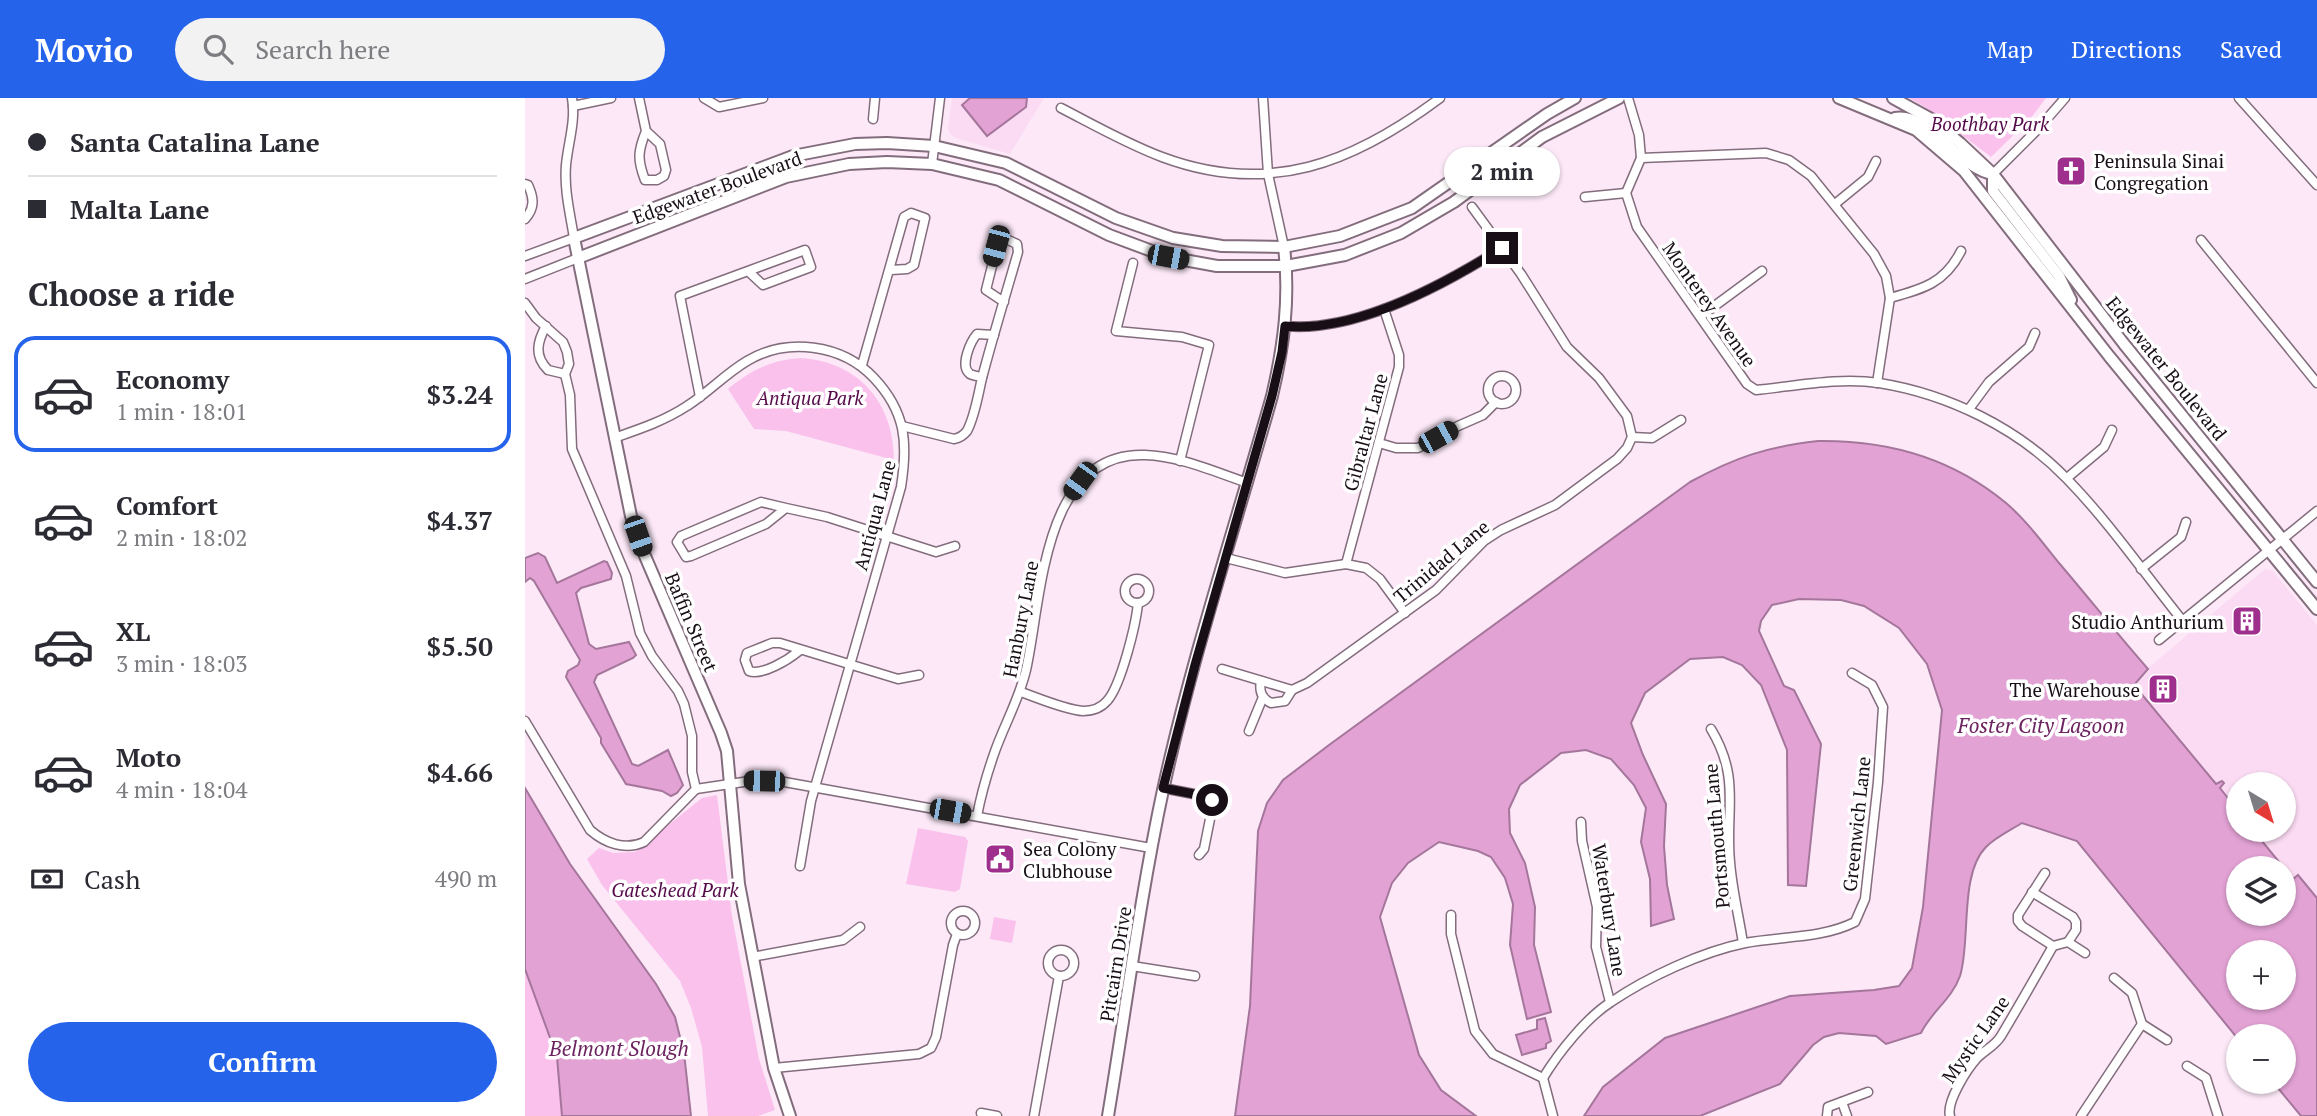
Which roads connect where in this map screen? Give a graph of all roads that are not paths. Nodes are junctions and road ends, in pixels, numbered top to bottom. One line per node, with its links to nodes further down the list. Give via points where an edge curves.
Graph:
1 (611, 98): 16 (street)
2 (639, 98): 20 (street)
3 (704, 98): 4 (street, via 719,107)
4 (762, 98)
5 (875, 98): 18 (street)
6 (940, 98): 21 (street)
7 (1263, 98): 25 (street)
8 (1440, 98): 25 (street, via 1386,136 1349,155)
9 (1574, 98): 36 (street, Edgewater Boulevard, via 1412,208 1340,236)
10 (1619, 98): 42 (street, Edgewater Boulevard, via 1542,137 1454,202 1401,233 1345,255)
11 (1628, 98): 22 (street)
12 (1839, 98): 19 (street, Edgewater Boulevard)
13 (1893, 98): 26 (street, Edgewater Boulevard, via 1931,119)
14 (2065, 98): 26 (street)
15 (2238, 98): 28 (street)
16 (573, 102): 34 (street, Baffin Street, via 566,191)
17 (1061, 108): 25 (street, via 1145,150 1189,166)
18 (873, 119)
19 (1891, 119): 26 (street, Edgewater Boulevard, via 1909,118 1942,139 1971,167); 52 (street, Edgewater Boulevard, via 1916,130 1963,171)
20 (646, 131): 20 (street, via 638,153 643,176 649,181 664,176 667,170 660,144)
21 (934, 146): 24 (street); 34 (street, Edgewater Boulevard, via 855,144 793,156); 36 (street, Edgewater Boulevard, via 1006,163 1116,218 1173,238 1222,246)
22 (1641, 158): 29 (street); 31 (street, via 1779,156 1800,166)
23 (1876, 161): 31 (street, via 1868,177)
24 (932, 164): 40 (street, Edgewater Boulevard, via 862,163 802,173); 42 (street, Edgewater Boulevard, via 999,180 1109,235 1168,257 1217,266)
25 (1269, 174): 36 (street)
26 (1993, 174): 52 (street, Edgewater Boulevard, via 1993,191 2059,276); 78 (street, Edgewater Boulevard)
27 (525, 184): 33 (street, via 533,197 532,211)
28 (2317, 185)
29 (1626, 193): 30 (street); 51 (street, Monterey Avenue, via 1637,227)
30 (1585, 197)
31 (1835, 204): 47 (street, via 1881,264)
32 (1472, 207): 37 (street)
33 (525, 219)
34 (574, 237): 39 (street, Edgewater Boulevard); 40 (street, Baffin Street)
35 (2201, 240): 61 (street)
36 (1284, 247): 42 (street, Pitcairn Drive)
37 (1502, 248): 50 (street, via 1452,278); 68 (street, via 1567,347 1627,415)
38 (1961, 251): 47 (street, via 1953,267 1932,284)
39 (525, 256)
40 (578, 258): 46 (street, Edgewater Boulevard); 69 (street, Baffin Street)
41 (1133, 263): 71 (street, via 1116,331 1182,337 1209,345)
42 (1286, 266): 53 (street, Pitcairn Drive)
43 (891, 270): 43 (street, via 904,217 911,213 925,218 914,264); 57 (street)
44 (748, 271): 44 (street, via 763,285 811,267 805,250); 62 (street, via 680,296)
45 (1762, 271): 51 (street)
46 (525, 279)
47 (1890, 298): 60 (street)
48 (1004, 302): 48 (street, via 1018,248 1012,240 1001,239 986,290); 56 (street)
49 (525, 304): 54 (street)
50 (1384, 309): 53 (street, via 1317,325); 70 (street, Gibraltar Lane, via 1399,368)
51 (1701, 316): 60 (street, Monterey Avenue, via 1737,372 1756,390 1829,382)
52 (2081, 320): 80 (street, Edgewater Boulevard)
53 (1285, 326): 73 (street, Pitcairn Drive)
54 (546, 327): 58 (street, via 563,342 569,364); 58 (street, via 538,342 539,357 548,370)
55 (2035, 333): 64 (street, via 2029,347 1989,382)
56 (994, 335): 59 (street); 59 (street, via 977,334 972,340 966,368)
57 (862, 365): 62 (street, Antiqua Lane, via 830,351 782,348 744,362); 66 (street, Antiqua Lane, via 890,397)
58 (565, 374): 105 (street, via 572,449 626,576 641,633 684,704)
59 (982, 377): 66 (street, via 966,432 959,438)
60 (1877, 383): 64 (street, Monterey Avenue)
61 (2317, 383)
62 (700, 397): 69 (street, Antiqua Lane, via 653,425)
63 (1496, 402): 70 (street, via 1483,415 1418,448)
64 (1969, 410): 72 (street, Monterey Avenue, via 2025,444)
65 (1681, 420): 68 (street, via 1652,438)
66 (902, 426): 77 (street, Antiqua Lane, via 906,460)
67 (2112, 430): 72 (street, via 2103,447)
68 (1632, 437): 87 (street, Trinidad Lane, via 1617,459 1555,505 1484,541 1436,590)
69 (614, 438): 102 (street, Baffin Street, via 631,516 721,733)
70 (1379, 443): 82 (street, Gibraltar Lane)
71 (1180, 461): 73 (street, Hanbury Lane); 97 (street, Hanbury Lane, via 1143,455 1109,461 1080,481 1071,494 1062,509 1037,597)
72 (2067, 478): 83 (street, Monterey Avenue)
73 (1248, 483): 81 (street, Pitcairn Drive)
74 (786, 508): 74 (street, via 761,502 681,536 677,542 685,557 691,556 766,524); 77 (street)
75 (2317, 511): 78 (street)
76 (2186, 522): 83 (street, via 2181,537)
77 (886, 536): 79 (street, via 936,552); 91 (street, Antiqua Lane)
78 (2283, 539): 80 (street); 84 (street, Edgewater Boulevard)
79 (955, 546)
80 (2270, 551): 86 (street, Edgewater Boulevard); 88 (street)
81 (1226, 558): 82 (street, via 1285,572); 104 (street, Pitcairn Drive)
82 (1346, 564): 87 (street, via 1373,572)
83 (2141, 569): 88 (street, Monterey Avenue)
84 (2317, 582)
85 (1138, 603): 97 (street, via 1121,672 1107,702 1092,710 1079,710)
86 (2317, 609)
87 (1405, 613): 96 (street, Trinidad Lane, via 1320,676)
88 (2182, 620): 89 (street)
89 (2159, 640)
90 (799, 650): 90 (street, via 756,673 749,671 744,660 747,653 772,643); 91 (street)
91 (850, 666): 94 (street, via 898,679); 103 (street, Antiqua Lane)
92 (1222, 669): 95 (street)
93 (1852, 673): 117 (street, Greenwich Lane, via 1871,685 1883,707 1865,899 1855,922 1838,931)
94 (919, 675)
95 (1261, 681): 96 (street); 98 (street)
96 (1292, 690): 98 (street, Trinidad Lane, via 1280,703)
97 (1021, 692): 106 (street, Hanbury Lane, via 994,754)
98 (1263, 697): 101 (street)
99 (525, 721): 105 (street, via 590,830 611,844 637,846 644,842)
100 (1711, 729): 117 (street, Portsmouth Lane, via 1730,774 1730,862)
101 (1249, 731)
102 (731, 783): 103 (street); 105 (street); 120 (street, Baffin Street, via 739,884)
103 (815, 787): 106 (street); 110 (street, Antiqua Lane)
104 (1163, 788): 108 (street, Pitcairn Drive); 109 (street, via 1212,800)
105 (696, 789)
106 (977, 816): 108 (street)
107 (1581, 822): 125 (street, Waterbury Lane, via 1597,907 1596,947)
108 (1151, 848): 121 (street, Pitcairn Drive)
109 (1199, 855)
110 (800, 866)
111 (2045, 873): 112 (street)
112 (2032, 892): 116 (street, via 2077,922); 118 (street, via 2018,921)
113 (1451, 915): 130 (street, via 1451,934 1475,1031 1493,1054)
114 (860, 928): 120 (street, via 843,940)
115 (957, 934): 129 (street, via 931,1048 919,1054)
116 (2068, 942): 118 (street); 119 (street)
117 (1743, 943): 125 (street, Greenwich Lane, via 1673,968)
118 (2053, 946): 141 (street, Mystic Lane, via 1999,1038 1970,1068 1951,1101)
119 (2085, 953)
120 (752, 957): 129 (street, Baffin Street)
121 (1132, 966): 123 (street); 137 (street, Pitcairn Drive)
122 (1059, 976): 136 (street)
123 (1195, 976)
124 (2114, 978): 126 (street, via 2132,993)
125 (1610, 1002): 130 (street, Greenwich Lane, via 1566,1046)
126 (2142, 1024): 127 (street); 142 (street)
127 (2167, 1040)
128 (2187, 1066): 143 (street, via 2206,1078)
129 (774, 1068): 134 (street, Baffin Street)
130 (1543, 1078): 138 (street)
131 (1868, 1092): 132 (street)
132 (1842, 1102): 139 (street, via 1828,1107); 140 (street)
133 (981, 1113): 135 (street)
134 (790, 1116)
135 (997, 1116)
136 (1034, 1116)
137 (1108, 1116)
138 (1553, 1116)
139 (1827, 1116)
140 (1847, 1116)
141 (1950, 1116)
142 (2081, 1116)
143 (2218, 1116)

